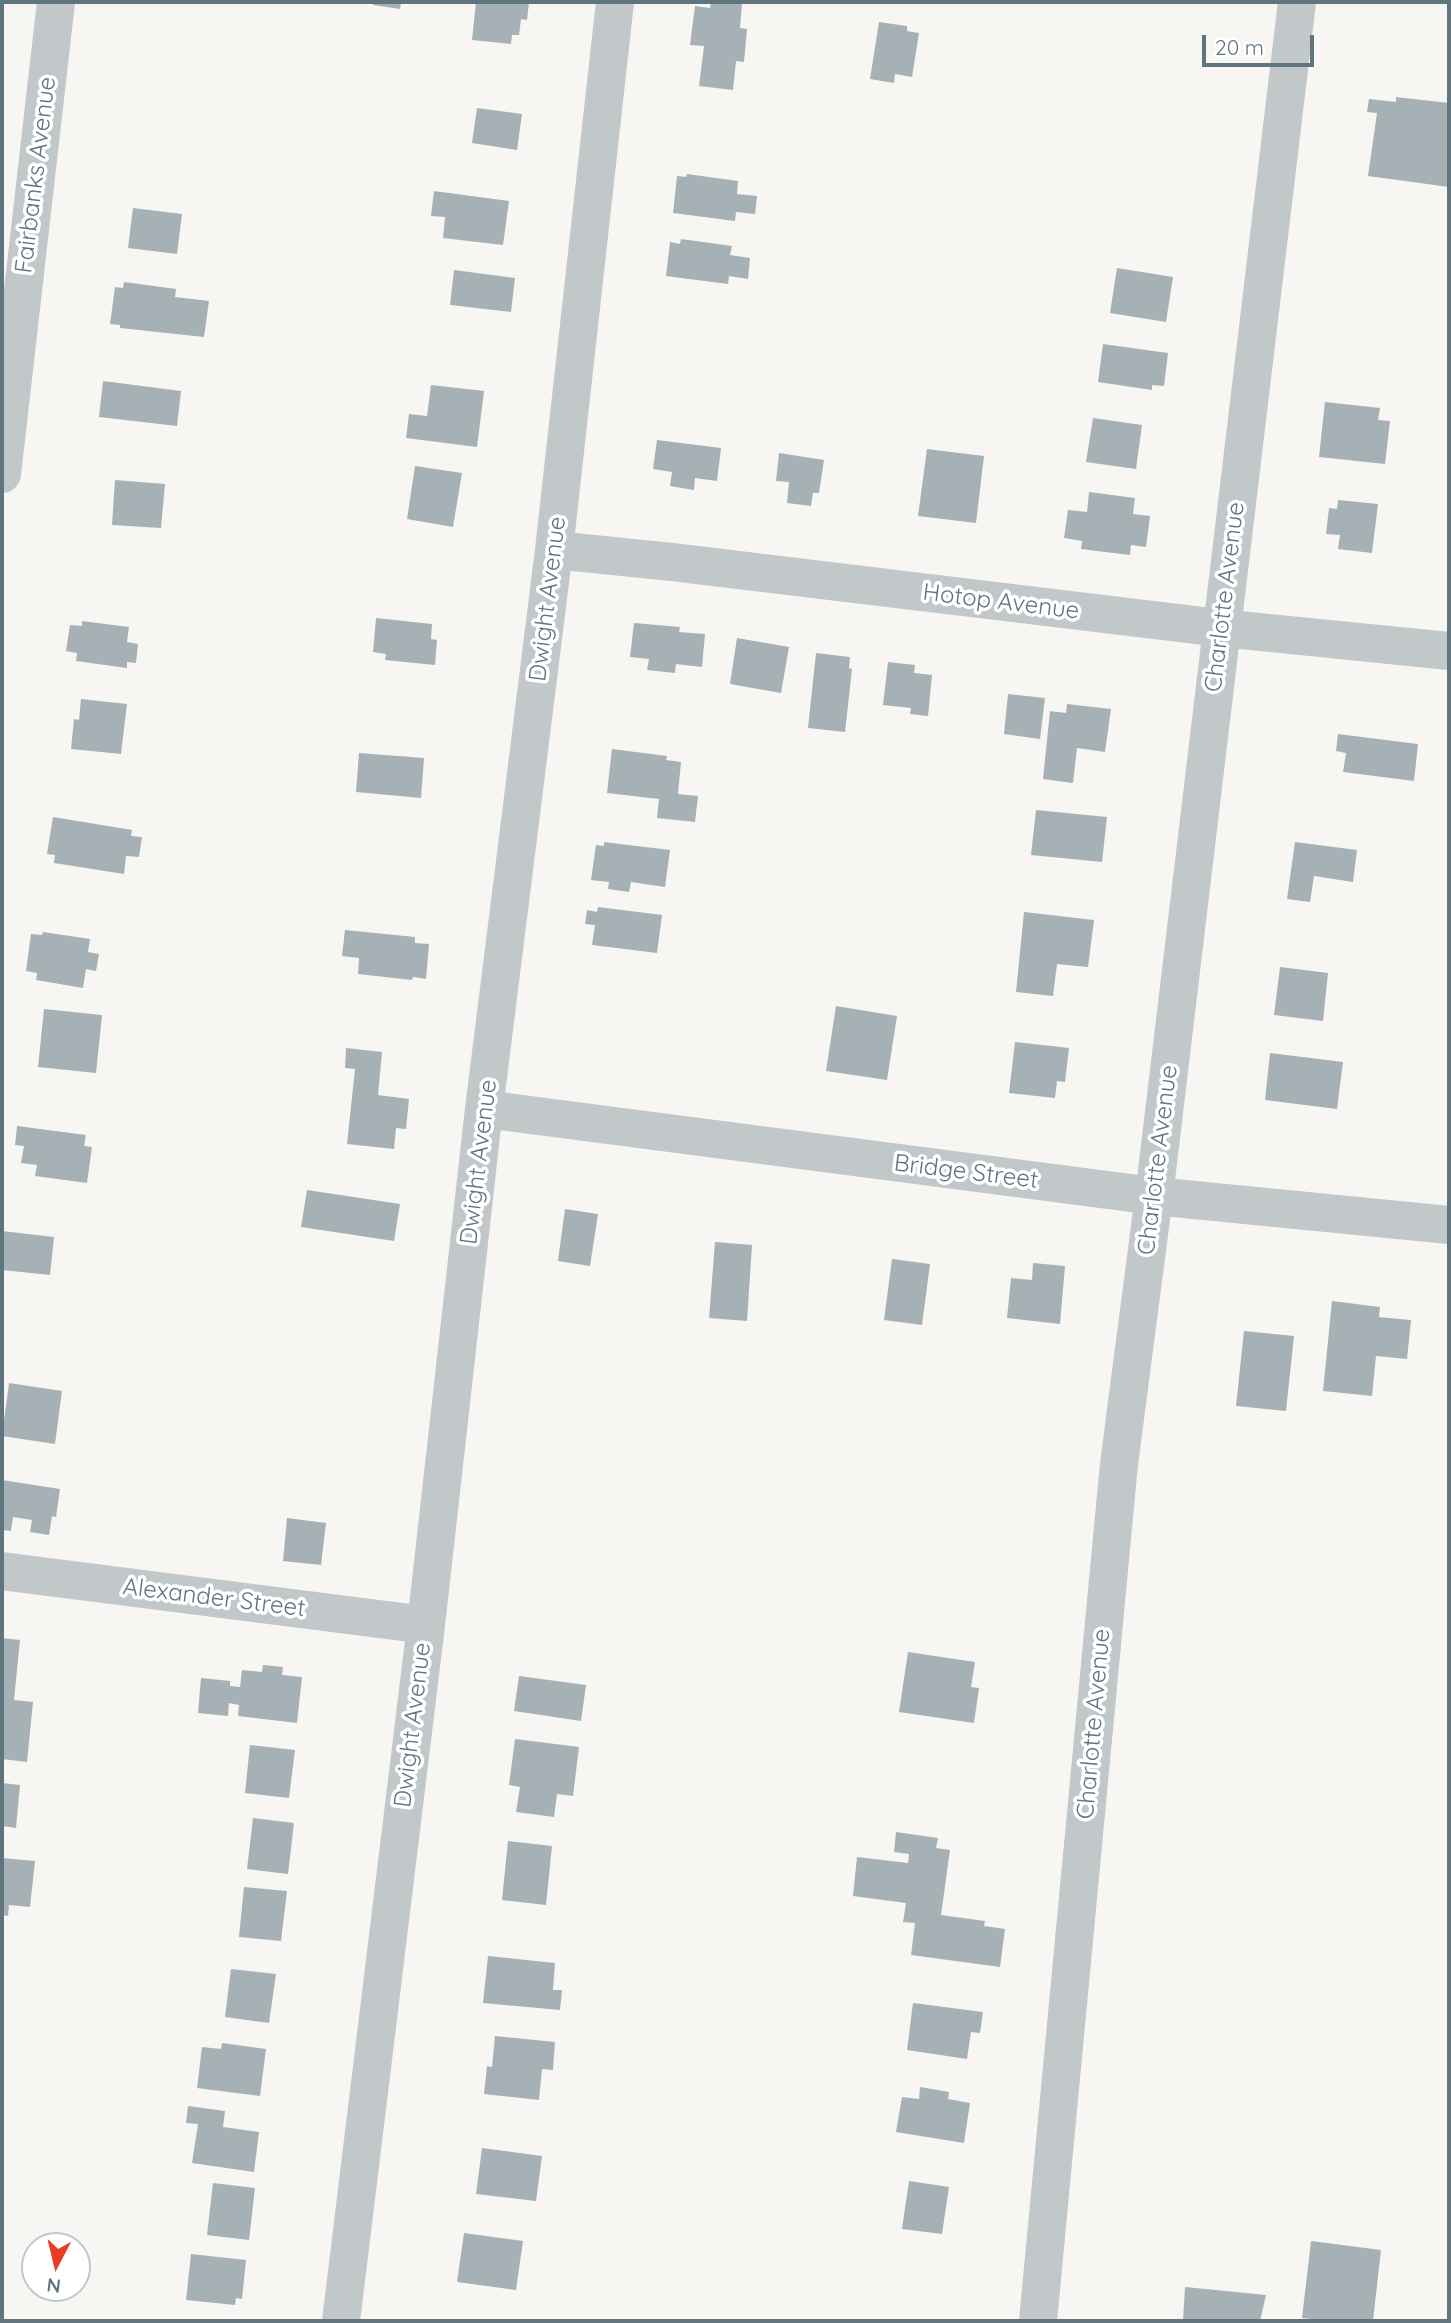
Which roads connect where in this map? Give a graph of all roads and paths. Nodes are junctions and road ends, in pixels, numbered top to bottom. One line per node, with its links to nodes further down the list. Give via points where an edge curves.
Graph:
1 (57, 2): 4 (street, Fairbanks Avenue)
2 (615, 2): 5 (street, Dwight Avenue)
3 (1297, 2): 6 (street, Charlotte Avenue)
4 (2, 474)
5 (554, 550): 6 (street, Hotop Avenue); 8 (street, Dwight Avenue)
6 (1220, 628): 7 (street, Hotop Avenue); 9 (street, Charlotte Avenue)
7 (1449, 651)
8 (484, 1109): 9 (street, Bridge Street); 12 (street, Dwight Avenue)
9 (1154, 1196): 10 (street, Bridge Street); 14 (street, Charlotte Avenue, via 1119,1464)
10 (1449, 1225)
11 (2, 1571): 12 (street, Alexander Street)
12 (426, 1625): 13 (street, Dwight Avenue)
13 (341, 2321)
14 (1038, 2321)

